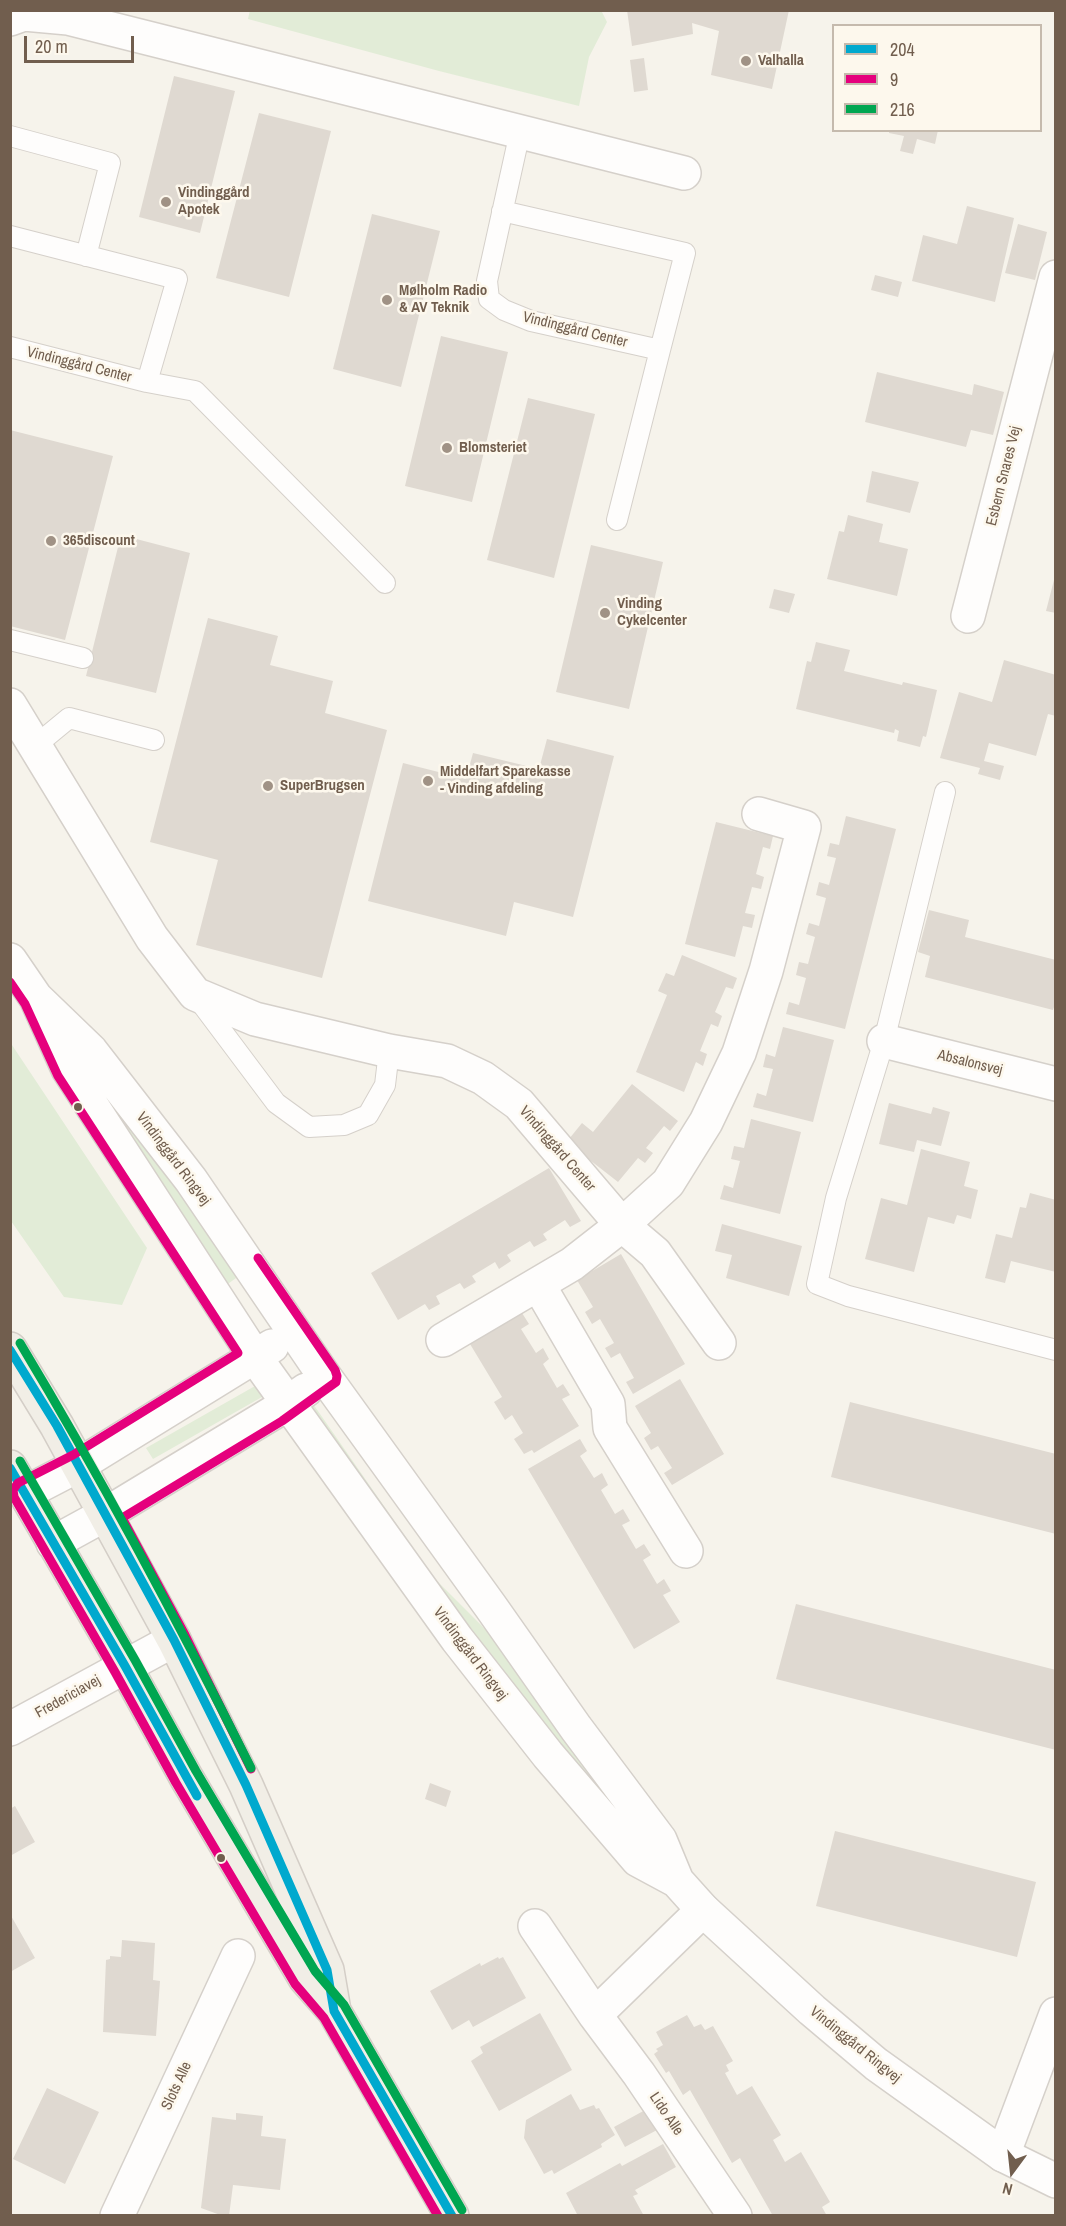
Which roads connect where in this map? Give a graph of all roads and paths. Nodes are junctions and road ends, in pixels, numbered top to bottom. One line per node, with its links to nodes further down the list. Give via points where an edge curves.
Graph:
1 (10, 20): 2 (street, via 24,15 68,18)
2 (520, 132): 4 (street); 5 (lane, Vindinggård Center)
3 (10, 136): 7 (lane, via 110,163)
4 (684, 173)
5 (502, 211): 11 (lane, Vindinggård Center, via 487,281 489,299 531,321); 11 (lane, via 685,253)
6 (10, 236): 7 (lane, Vindinggård Center)
7 (86, 256): 12 (lane, Vindinggård Center, via 177,279)
8 (1056, 277): 9 (street, Esbern Snares Vej)
9 (1048, 337): 15 (street, Esbern Snares Vej)
10 (10, 347): 12 (lane, Vindinggård Center)
11 (660, 350): 13 (lane)
12 (147, 382): 14 (lane, Vindinggård Center, via 195,391)
13 (617, 520)
14 (386, 583)
15 (968, 616)
16 (10, 640): 17 (lane)
17 (83, 658)
18 (10, 705): 20 (street, Vindinggård Center)
19 (154, 740): 20 (lane, via 69,718)
20 (35, 746): 24 (street, Vindinggård Center, via 152,938)
21 (945, 792): 26 (lane)
22 (759, 814): 29 (street, via 804,827 766,971 739,1053 706,1122 668,1183)
23 (10, 960): 25 (street, Vindinggård Ringvej)
24 (195, 994): 27 (street, Vindinggård Center, via 255,1019); 27 (lane, via 276,1103 309,1126 344,1125 368,1115 385,1085)
25 (36, 998): 31 (street, Vindinggård Ringvej, via 92,1051 190,1180); 36 (street, Vindinggård Ringvej, via 68,1069)
26 (884, 1041): 28 (street, Absalonsvej); 35 (lane, via 836,1198 817,1284 848,1296)
27 (389, 1051): 29 (street, Vindinggård Center, via 447,1061 483,1078 519,1104)
28 (1056, 1084)
29 (622, 1225): 30 (street, via 572,1264); 33 (street, Vindinggård Center, via 655,1253)
30 (538, 1284): 32 (street); 43 (street, via 608,1404 610,1428)
31 (294, 1332): 36 (street); 37 (street, Vindinggård Ringvej)
32 (443, 1340)
33 (719, 1343)
34 (10, 1349): 39 (main road)
35 (1056, 1350)
36 (255, 1357): 38 (street, Vindinggård Ringvej); 39 (street)
37 (325, 1377): 38 (street); 47 (street, Vindinggård Ringvej, via 660,1840)
38 (288, 1404): 41 (street); 47 (street, Vindinggård Ringvej, via 457,1639 548,1755 639,1860)
39 (79, 1465): 40 (street); 41 (main road)
40 (18, 1480): 42 (main road)
41 (106, 1514): 42 (street); 44 (main road)
42 (53, 1543): 45 (main road)
43 (686, 1551)
44 (174, 1640): 45 (street, Fredericiavej); 51 (main road, via 246,1785 327,1970)
45 (125, 1665): 46 (street, Fredericiavej); 51 (main road, via 305,1978)
46 (10, 1729)
47 (677, 1881): 48 (street, Vindinggård Ringvej)
48 (702, 1910): 52 (street); 54 (street, Vindinggård Ringvej, via 876,2064)
49 (535, 1926): 52 (street, Lido Alle)
50 (238, 1956): 56 (street, Slots Alle)
51 (334, 2011): 57 (main road)
52 (595, 2014): 58 (street, Lido Alle)
53 (1056, 2014): 54 (street)
54 (1003, 2155): 55 (street, Vindinggård Ringvej)
55 (1056, 2181)
56 (117, 2216)
57 (452, 2216)
58 (735, 2216)

